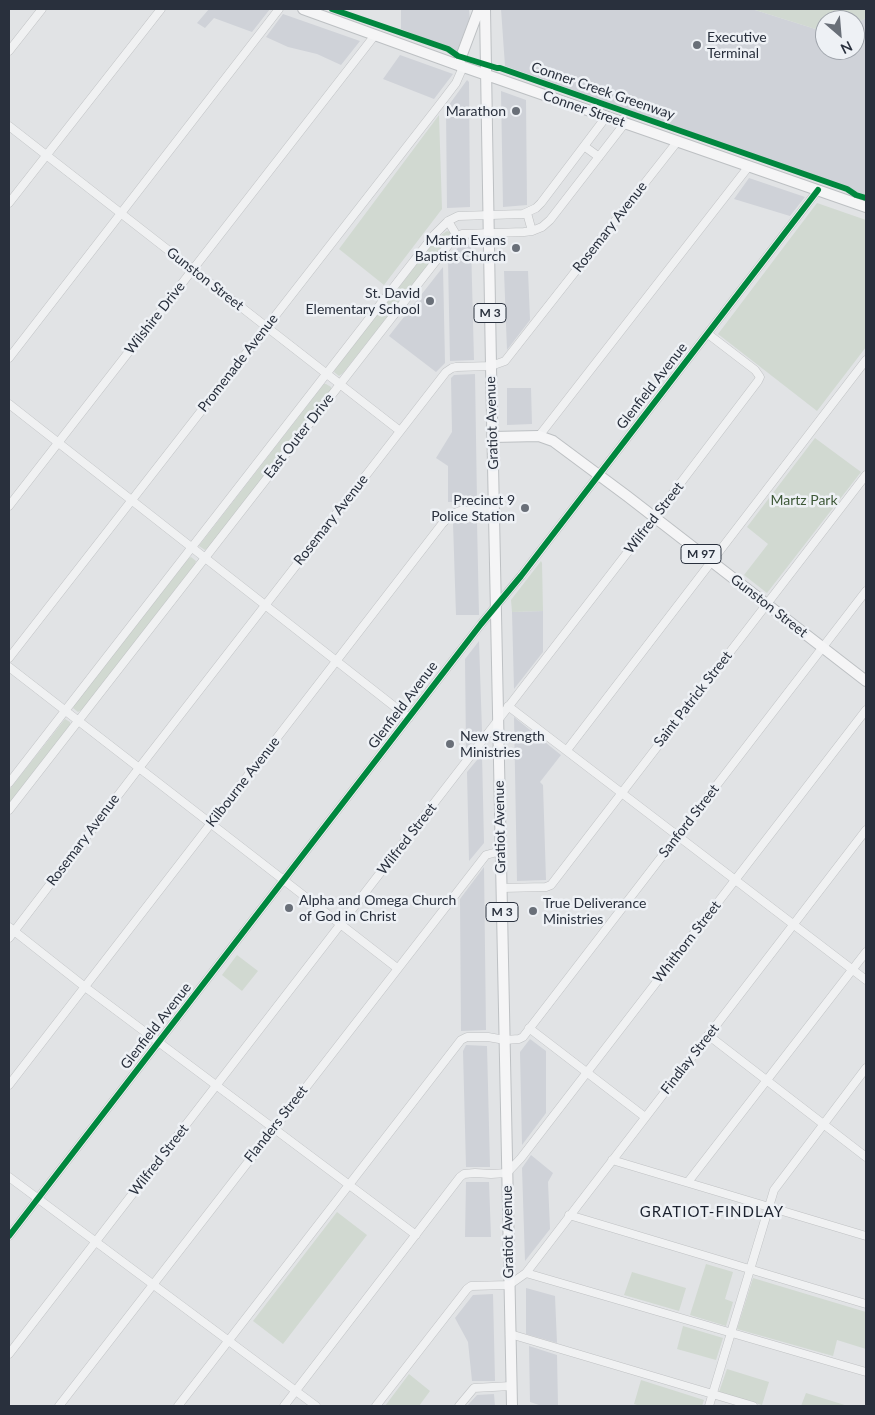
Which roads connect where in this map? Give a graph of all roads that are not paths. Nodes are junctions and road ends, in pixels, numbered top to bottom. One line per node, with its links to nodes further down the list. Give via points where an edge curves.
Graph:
1 (42, 9): 8 (street)
2 (161, 9): 16 (street)
3 (279, 9): 22 (street)
4 (303, 9): 7 (main road, Conner Street)
5 (479, 9): 9 (main road)
6 (485, 9): 10 (main road, Gratiot Avenue / M 3)
7 (375, 35): 9 (main road, Conner Street); 29 (street, Wilshire Drive)
8 (9, 51)
9 (460, 66): 10 (main road, Conner Street); 30 (street, Promenade Avenue, via 456,83)
10 (486, 74): 11 (main road, Conner Street); 24 (main road, Gratiot Avenue / M 3)
11 (606, 117): 12 (main road, Conner Street); 15 (street)
12 (624, 123): 14 (main road, Conner Street); 17 (street)
13 (9, 126): 16 (street, Gunston Street)
14 (677, 142): 18 (main road, Conner Street); 34 (street, Rosemary Avenue, via 505,361)
15 (584, 146): 17 (street); 23 (street, via 541,203)
16 (46, 154): 20 (street); 22 (street, Gunston Street)
17 (599, 157): 26 (street, via 550,220)
18 (749, 166): 19 (main road, Conner Street); 41 (street)
19 (818, 190): 21 (main road, Conner Street); 31 (street, Glenfield Avenue)
20 (9, 203)
21 (866, 207)
22 (121, 213): 29 (street, Gunston Street); 32 (street)
23 (527, 213): 24 (street); 26 (street)
24 (488, 215): 25 (street, via 458,216); 27 (main road, Gratiot Avenue / M 3)
25 (448, 221): 28 (street); 36 (street, East Outer Drive)
26 (532, 231): 27 (street)
27 (489, 233): 28 (street); 34 (main road, Gratiot Avenue / M 3)
28 (457, 236): 38 (street, East Outer Drive)
29 (193, 269): 30 (street, Gunston Street); 43 (street, Wilshire Drive)
30 (266, 327): 36 (street, Gunston Street); 46 (street, Promenade Avenue)
31 (708, 334): 44 (street, Glenfield Avenue); 49 (street, Wilfred Street, via 755,370 760,378)
32 (9, 358)
33 (866, 360): 35 (street)
34 (491, 366): 40 (street, Rosemary Avenue, via 448,370); 42 (main road, Gratiot Avenue / M 3)
35 (858, 370): 37 (street); 52 (street)
36 (326, 373): 38 (street, Gunston Street); 50 (street, East Outer Drive)
37 (866, 376)
38 (340, 384): 40 (street, Gunston Street); 51 (street, East Outer Drive)
39 (9, 404): 43 (street)
40 (400, 431): 55 (street, Rosemary Avenue)
41 (539, 436): 42 (main road, Gunston Street / M 97); 44 (main road, Gunston Street / M 97, via 553,441)
42 (493, 437): 48 (main road, Gratiot Avenue / M 3)
43 (58, 443): 46 (street); 47 (street, Wilshire Drive)
44 (599, 475): 49 (main road, Gunston Street / M 97); 56 (street, Glenfield Avenue)
45 (866, 475): 54 (street, Saint Patrick Street)
46 (131, 500): 50 (street); 58 (street, Promenade Avenue)
47 (9, 506)
48 (494, 510): 56 (main road, Gratiot Avenue / M 3); 59 (street, Kilbourne Avenue, via 460,511 449,516)
49 (654, 518): 52 (main road, Gunston Street / M 97); 62 (street, Wilfred Street)
50 (191, 547): 51 (street); 63 (street, East Outer Drive)
51 (205, 558): 55 (street); 67 (street, East Outer Drive)
52 (711, 561): 54 (main road, Gunston Street / M 97); 68 (street)
53 (866, 591): 57 (street, Sanford Street)
54 (767, 604): 57 (main road, Gunston Street / M 97); 71 (street, Saint Patrick Street)
55 (265, 605): 59 (street); 69 (street, Rosemary Avenue)
56 (496, 606): 65 (street, Glenfield Avenue); 66 (main road, Gratiot Avenue / M 3)
57 (823, 648): 61 (main road, Gunston Street / M 97); 75 (street, Sanford Street)
58 (9, 658)
59 (336, 661): 65 (street); 73 (street, Kilbourne Avenue)
60 (9, 667): 63 (street)
61 (866, 681)
62 (508, 706): 66 (street, Wilfred Street); 68 (street)
63 (64, 710): 67 (street); 70 (street, East Outer Drive)
64 (866, 710): 78 (street, Whithorn Street)
65 (409, 718): 77 (street, Glenfield Avenue)
66 (498, 720): 76 (main road, Gratiot Avenue / M 3); 80 (street, Wilfred Street)
67 (78, 721): 69 (street); 72 (street, East Outer Drive)
68 (567, 750): 71 (street)
69 (138, 768): 73 (street); 82 (street, Rosemary Avenue)
70 (9, 783)
71 (622, 792): 75 (street); 79 (street, Saint Patrick Street, via 550,885)
72 (9, 810)
73 (211, 824): 77 (street); 88 (street, Kilbourne Avenue)
74 (866, 830): 81 (street, Findlay Street)
75 (678, 836): 78 (street); 89 (street, Sanford Street)
76 (501, 851): 79 (main road, Gratiot Avenue / M 3); 85 (street, Flanders Street, via 486,855)
77 (284, 880): 80 (street); 92 (street, Glenfield Avenue)
78 (735, 880): 81 (street); 94 (street, Whithorn Street)
79 (502, 888): 91 (main road, Gratiot Avenue / M 3)
80 (341, 924): 85 (street); 97 (street, Wilfred Street)
81 (794, 924): 86 (street); 90 (street, Findlay Street)
82 (11, 929): 83 (street, Rosemary Avenue); 88 (street)
83 (9, 938)
84 (866, 952): 86 (street)
85 (397, 968): 100 (street, Flanders Street)
86 (853, 970): 87 (street); 95 (street)
87 (866, 980)
88 (85, 987): 92 (street); 96 (street, Kilbourne Avenue)
89 (529, 1028): 91 (street, Sanford Street, via 520,1039); 94 (street)
90 (708, 1035): 95 (street); 98 (street, Findlay Street)
91 (504, 1040): 103 (main road, Gratiot Avenue / M 3); 106 (street, via 488,1037 461,1040)
92 (159, 1043): 97 (street); 107 (street, Glenfield Avenue)
93 (866, 1068): 99 (street)
94 (587, 1072): 98 (street); 103 (street, Whithorn Street)
95 (767, 1081): 99 (street); 105 (street)
96 (9, 1085)
97 (216, 1086): 100 (street); 113 (street, Wilfred Street)
98 (645, 1117): 102 (street, Findlay Street)
99 (823, 1124): 101 (street); 108 (street, via 776,1186)
100 (273, 1128): 106 (street); 116 (street, Flanders Street)
101 (866, 1157)
102 (612, 1160): 105 (street); 109 (street, Findlay Street)
103 (507, 1173): 110 (street, via 462,1175); 117 (main road, Gratiot Avenue / M 3)
104 (9, 1177): 107 (street)
105 (688, 1182): 108 (street)
106 (349, 1185): 110 (street); 121 (street)
107 (37, 1199): 111 (street, Glenfield Avenue); 113 (street)
108 (769, 1207): 112 (street); 114 (street)
109 (569, 1215): 114 (street); 115 (street, Findlay Street)
110 (416, 1235): 125 (street)
111 (9, 1236)
112 (866, 1236)
113 (95, 1242): 116 (street); 122 (street, Wilfred Street)
114 (750, 1269): 118 (street); 119 (street)
115 (526, 1272): 117 (street, Findlay Street); 119 (street)
116 (152, 1284): 121 (street); 127 (street, Flanders Street)
117 (509, 1285): 120 (main road, Gratiot Avenue / M 3); 131 (street, via 471,1286 467,1289)
118 (866, 1304)
119 (732, 1332): 123 (street); 126 (street)
120 (510, 1334): 124 (main road, Gratiot Avenue / M 3); 126 (street)
121 (229, 1341): 125 (street); 128 (street)
122 (9, 1354)
123 (866, 1372)
124 (511, 1386): 132 (street, via 474,1388); 133 (main road, Gratiot Avenue / M 3)
125 (296, 1391): 129 (street); 130 (street)
126 (713, 1395): 134 (street); 135 (street)
127 (59, 1406)
128 (178, 1406)
129 (284, 1406)
130 (316, 1406)
131 (376, 1406)
132 (459, 1406)
133 (512, 1406)
134 (709, 1406)
135 (753, 1406)

